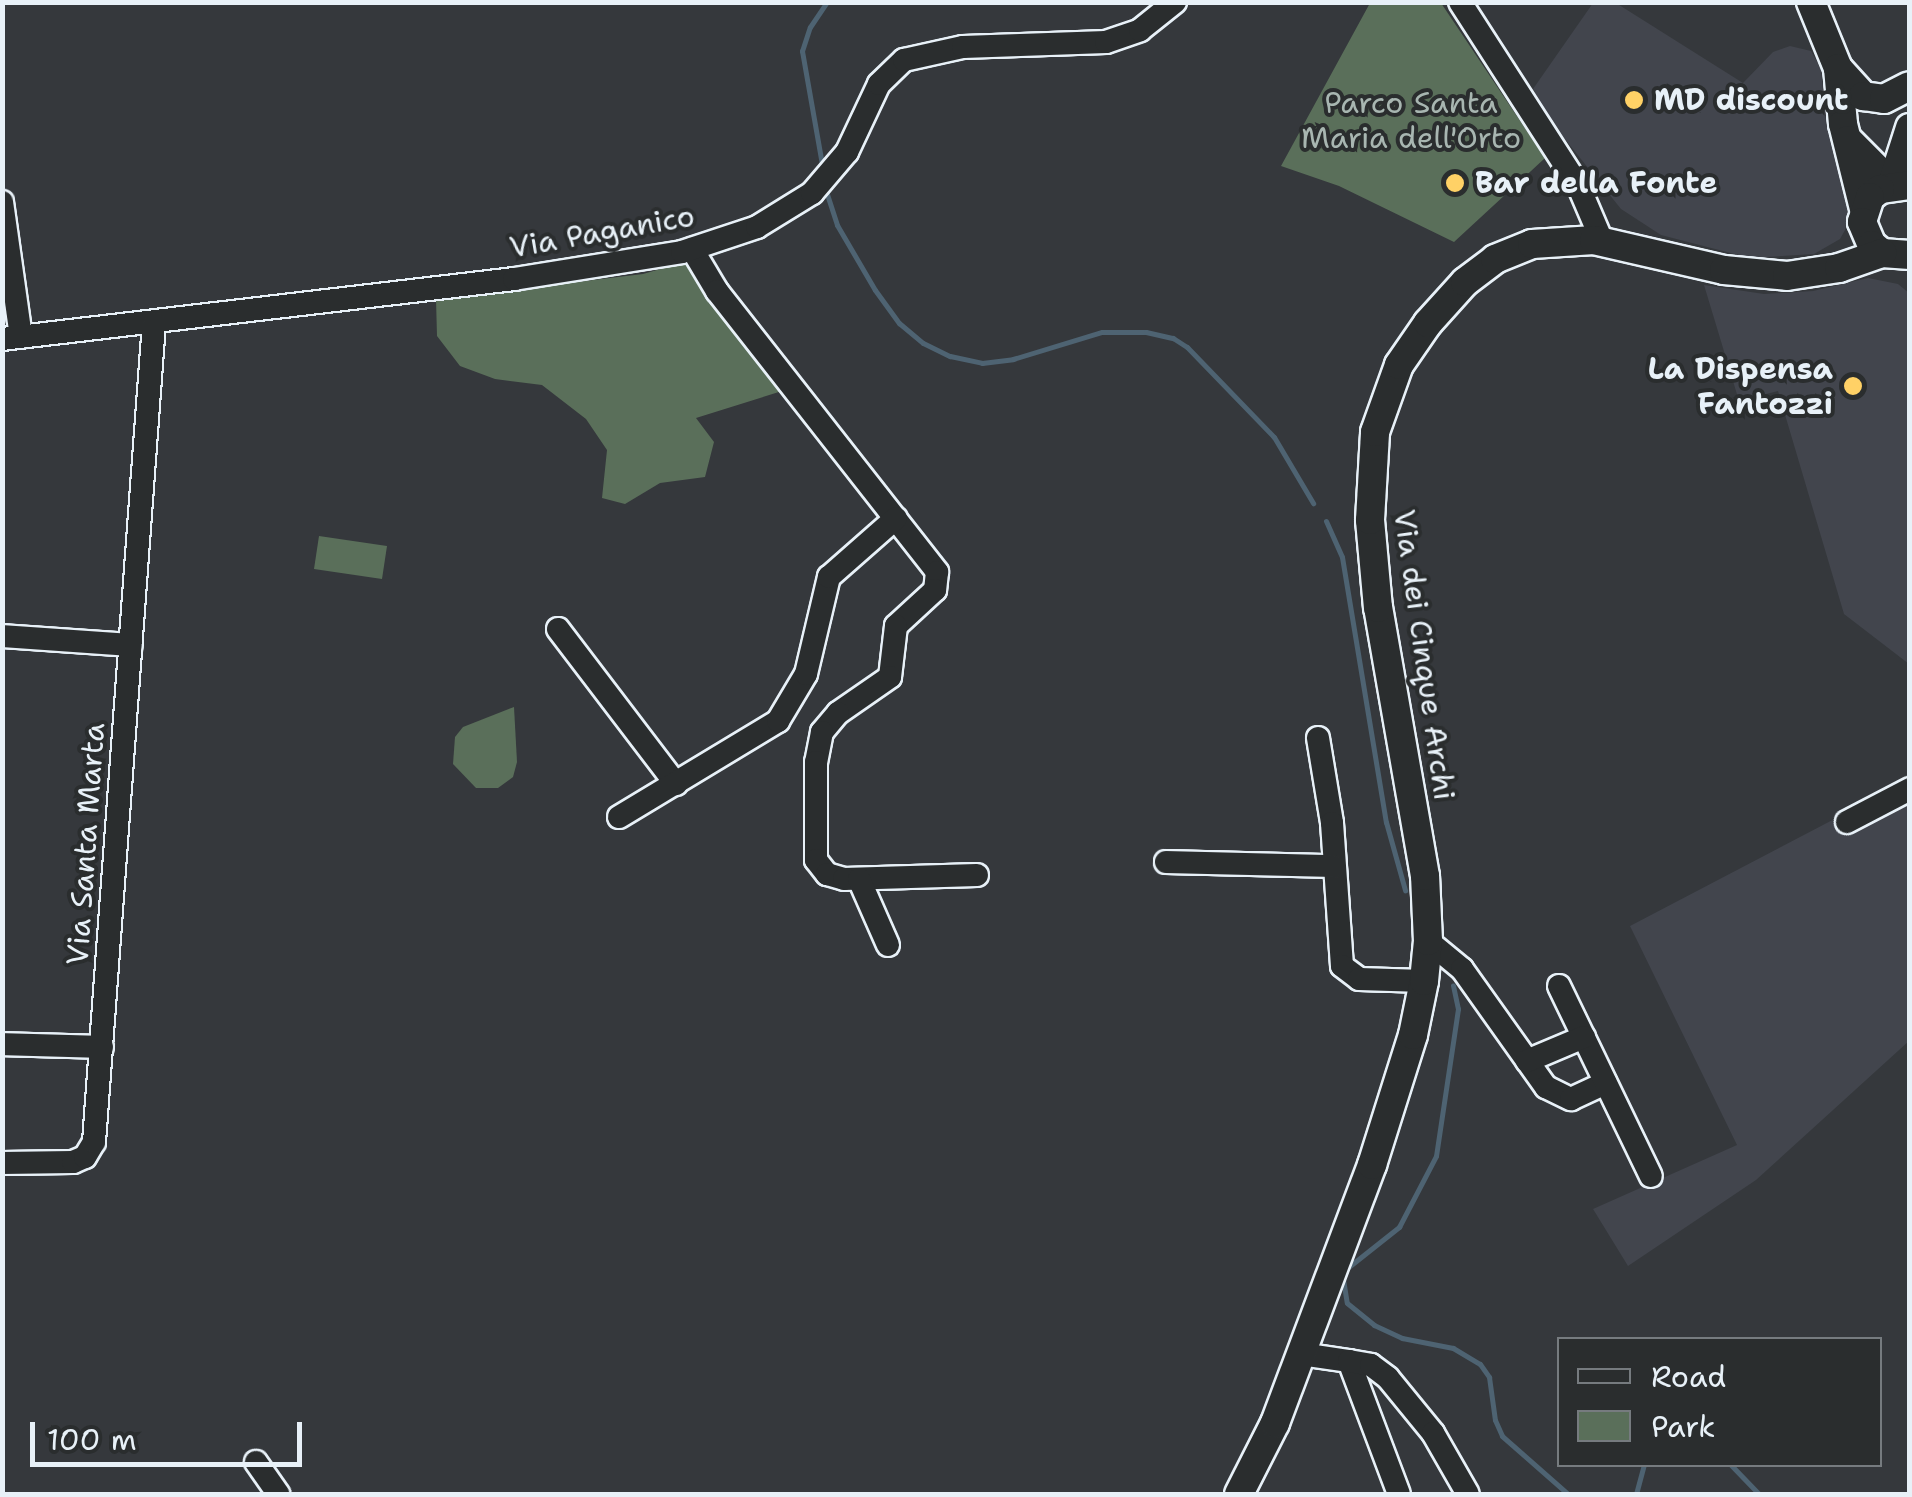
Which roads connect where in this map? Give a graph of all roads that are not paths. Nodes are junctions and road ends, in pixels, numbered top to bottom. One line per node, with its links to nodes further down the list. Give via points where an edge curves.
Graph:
1 (1175, 2): 13 (street, Via Paganico, via 1140,30 1106,42 976,46 910,57 879,84 847,152 799,204)
2 (1460, 2): 12 (street, via 1587,201)
3 (1811, 2): 4 (main road)
4 (1838, 68): 5 (main road, via 1863,96 1884,99); 8 (main road)
5 (1909, 84): 6 (main road)
6 (1910, 116)
7 (1910, 128): 9 (main road)
8 (1848, 140): 9 (main road); 11 (main road)
9 (1900, 185): 11 (main road, via 1880,189)
10 (2, 202): 17 (street)
11 (1863, 215): 14 (main road, via 1872,245); 15 (main road, via 1843,248)
12 (1602, 241): 15 (main road, Via dei Cinque Archi, via 1724,270); 31 (main road, Via dei Cinque Archi, via 1532,244 1472,276 1405,355 1376,424 1369,470 1372,558 1425,876)
13 (692, 250): 16 (street, Via Paganico, via 608,267); 18 (street)
14 (1902, 255): 15 (main road, Via dei Cinque Archi)
15 (1806, 274)
16 (154, 322): 17 (street, Via Paganico); 21 (street, Via Santa Marta)
17 (12, 338)
18 (896, 518): 23 (street, via 829,577 806,674 784,714); 30 (street, via 935,565 937,584 896,626 890,677 830,720 817,752 816,860 833,877)
19 (558, 628): 23 (street)
20 (2, 636): 21 (street)
21 (131, 645): 37 (street, Via Santa Marta)
22 (1318, 738): 28 (street)
23 (676, 784): 25 (street)
24 (1910, 790): 26 (street)
25 (619, 817)
26 (1847, 822)
27 (1166, 862): 28 (street)
28 (1334, 866): 33 (street, via 1345,970 1368,980)
29 (976, 875): 30 (street)
30 (859, 879): 32 (street)
31 (1428, 941): 33 (main road, Via dei Cinque Archi); 38 (street, via 1462,969)
32 (888, 945)
33 (1424, 981): 42 (main road, Via dei Cinque Archi, via 1382,1136)
34 (1559, 986): 35 (street)
35 (1584, 1037): 38 (street); 39 (street)
36 (2, 1044): 37 (street)
37 (102, 1047): 40 (street, Via Santa Marta, via 90,1153 67,1163)
38 (1527, 1061): 39 (street, via 1562,1097)
39 (1606, 1083): 41 (street)
40 (2, 1163)
41 (1651, 1176)
42 (1301, 1354): 43 (street); 46 (main road, Via dei Cinque Archi)
43 (1349, 1361): 47 (street); 48 (street, via 1388,1378 1432,1432)
44 (256, 1462): 45 (street)
45 (278, 1494)
46 (1240, 1494)
47 (1399, 1494)
48 (1468, 1494)

